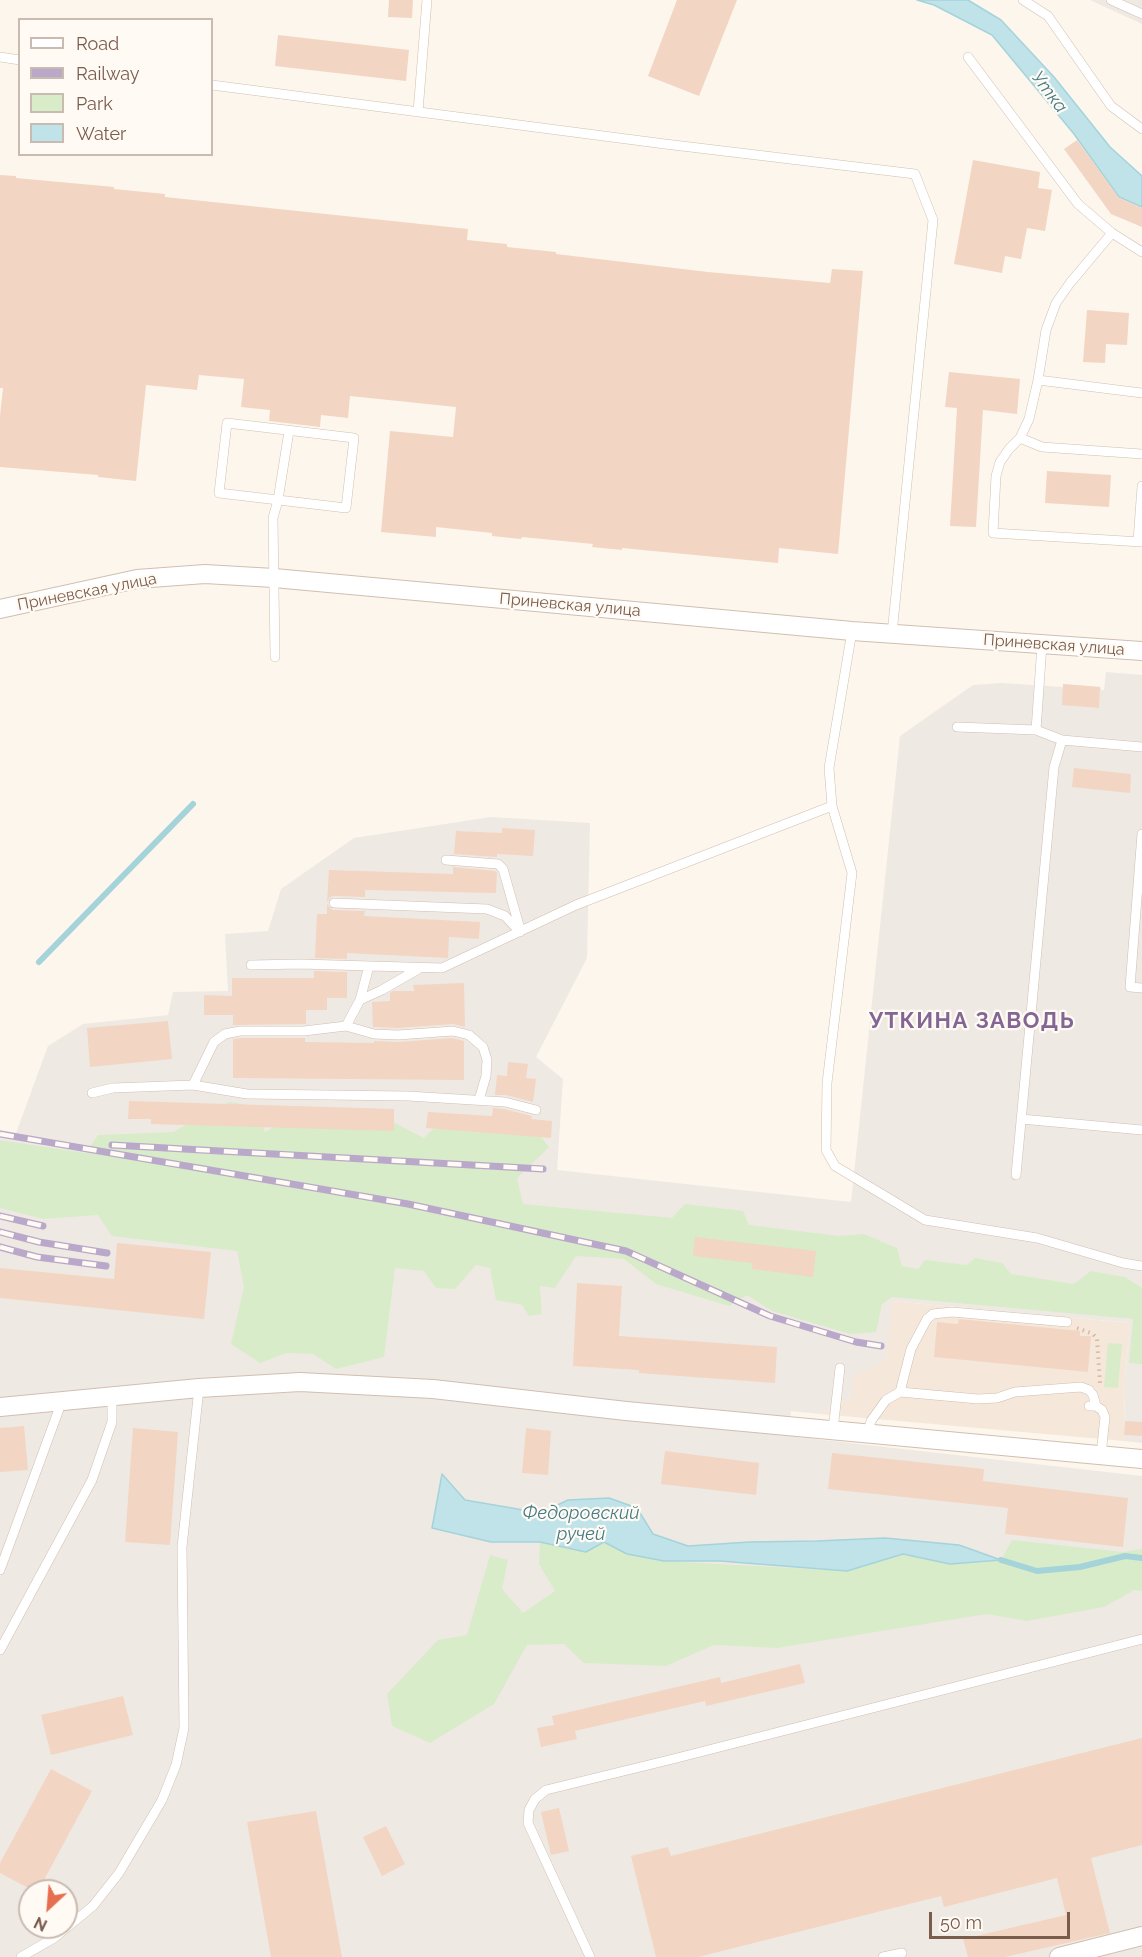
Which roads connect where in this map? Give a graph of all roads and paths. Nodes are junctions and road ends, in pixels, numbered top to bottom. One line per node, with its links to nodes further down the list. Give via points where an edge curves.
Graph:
1 (427, 0): 9 (lane)
2 (1023, 0): 10 (lane, via 1048,16 1111,106)
3 (1110, 0): 4 (lane)
4 (1142, 14)
5 (0, 57): 7 (lane)
6 (968, 57): 11 (lane, via 1078,204)
7 (18, 60)
8 (213, 85): 9 (lane)
9 (418, 112): 24 (lane, via 915,174 933,220)
10 (1142, 129)
11 (1112, 233): 12 (lane); 13 (lane, via 1056,303 1046,330)
12 (1142, 252)
13 (1038, 380): 14 (lane); 16 (lane)
14 (1142, 393)
15 (289, 431): 19 (lane); 19 (lane, via 227,423 219,493); 19 (lane, via 354,438 346,508)
16 (1020, 438): 17 (lane, via 1042,447); 20 (lane, via 1000,462 996,476 993,533)
17 (1142, 454)
18 (1142, 486): 20 (lane)
19 (278, 500): 21 (lane, via 273,518)
20 (1140, 542)
21 (274, 578): 22 (street, Приневская улица, via 205,574 137,579); 23 (street, Приневская улица); 27 (lane)
22 (0, 609)
23 (852, 631): 24 (street, Приневская улица); 32 (lane, via 829,768)
24 (892, 634): 25 (street, Приневская улица)
25 (1042, 645): 26 (street, Приневская улица); 29 (lane)
26 (1142, 651)
27 (275, 657)
28 (957, 727): 29 (lane)
29 (1036, 730): 30 (lane)
30 (1062, 740): 31 (lane); 48 (lane, via 1054,767)
31 (1142, 747)
32 (832, 806): 37 (lane, via 576,905); 51 (lane, via 852,873 827,1083 826,1150 835,1166 925,1220 1037,1239)
33 (1142, 834): 34 (lane)
34 (1142, 845): 41 (lane, via 1130,987)
35 (446, 860): 37 (lane, via 498,864 503,869)
36 (334, 903): 37 (lane, via 487,909 505,916)
37 (520, 932): 40 (lane, via 442,968)
38 (251, 965): 39 (lane)
39 (369, 966): 40 (lane); 42 (lane)
40 (420, 968): 42 (lane)
41 (1142, 988)
42 (360, 1000): 43 (lane)
43 (346, 1026): 44 (lane, via 225,1034 214,1042); 46 (lane, via 374,1034 453,1031 470,1035 483,1047 487,1059)
44 (193, 1085): 45 (lane, via 114,1088); 46 (lane, via 247,1094)
45 (92, 1094)
46 (479, 1100): 47 (lane)
47 (536, 1110)
48 (1021, 1119): 49 (lane); 50 (lane)
49 (1142, 1130)
50 (1016, 1175)
51 (1142, 1266)
52 (1069, 1325): 55 (lane, via 952,1312 933,1314 911,1349); 59 (path, via 1094,1334 1097,1339)
53 (840, 1368): 60 (lane)
54 (199, 1388): 56 (street); 60 (street, via 300,1382 433,1389); 70 (lane, via 182,1547 184,1728 176,1765 162,1800 119,1873 93,1906 54,1938)
55 (900, 1392): 59 (lane, via 978,1399 1015,1392 1081,1388 1093,1395); 61 (lane, via 886,1400)
56 (112, 1397): 57 (street); 66 (lane, via 112,1422 92,1480)
57 (62, 1401): 58 (street); 64 (lane)
58 (0, 1407)
59 (1096, 1408): 62 (lane, via 1105,1417)
60 (833, 1430): 61 (street)
61 (867, 1434): 62 (street)
62 (1101, 1455): 63 (street)
63 (1142, 1459)
64 (0, 1570)
65 (1142, 1640): 71 (lane, via 546,1790 535,1799 528,1823)
66 (0, 1650)
67 (1142, 1936): 69 (street)
68 (902, 1953): 72 (lane)
69 (1063, 1956)
70 (21, 1957)
71 (590, 1957)
72 (883, 1957)

